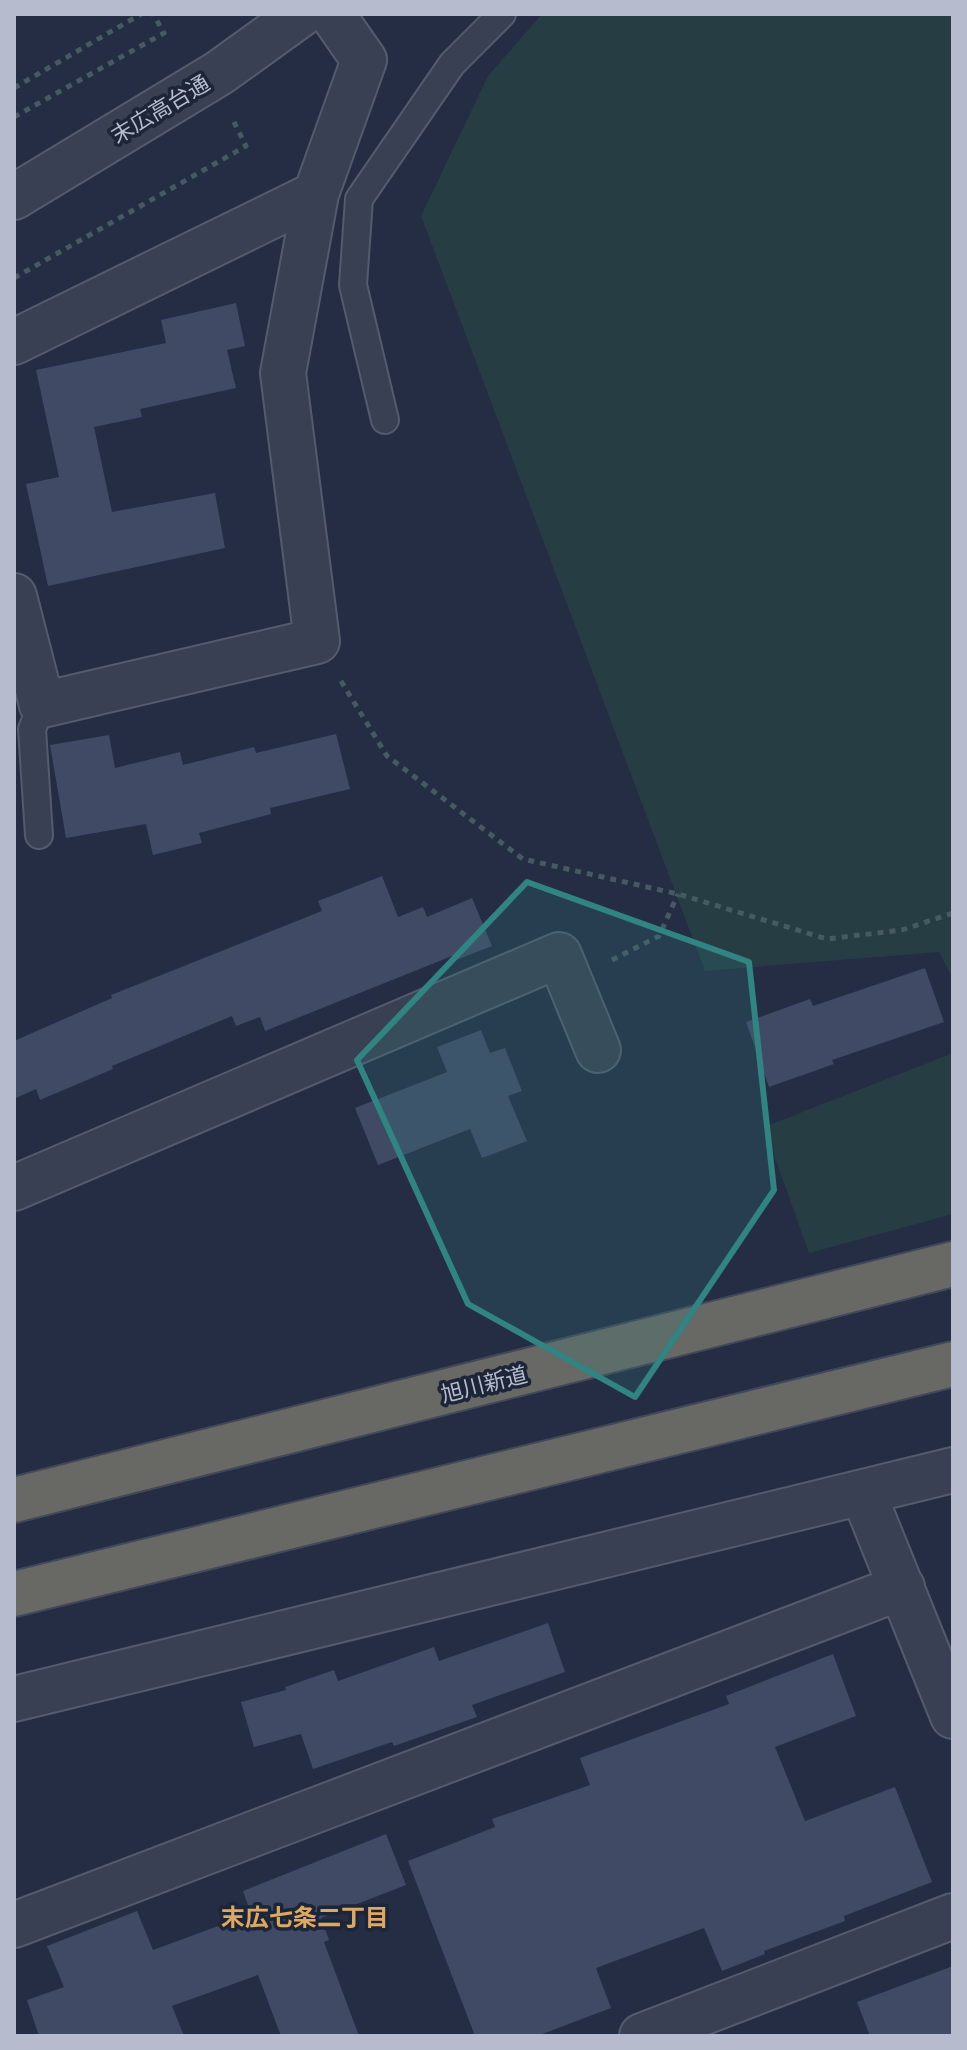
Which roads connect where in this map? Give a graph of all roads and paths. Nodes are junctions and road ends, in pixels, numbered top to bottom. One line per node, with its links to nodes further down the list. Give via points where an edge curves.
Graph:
1 (141, 14): 6 (path)
2 (153, 14): 7 (path, via 164,33)
3 (301, 14): 10 (street, 末広高台通, via 219,73)
4 (332, 14): 9 (street, via 364,60)
5 (502, 14): 13 (lane, via 452,64 359,199 353,285)
6 (14, 88)
7 (14, 117)
8 (246, 146): 11 (path)
9 (316, 194): 12 (street); 15 (street, via 283,373)
10 (14, 197)
11 (14, 278)
12 (14, 342)
13 (385, 420)
14 (14, 596): 16 (street)
15 (317, 641): 16 (street); 18 (path, via 387,756 523,859)
16 (42, 705): 17 (lane, via 32,729)
17 (39, 835)
18 (678, 894): 19 (path, via 827,939 902,930); 20 (path, via 659,936)
19 (953, 913)
20 (611, 960)
21 (598, 1050): 22 (street, via 559,955)
22 (14, 1188)
23 (953, 1264): 27 (highway, 旭川新道)
24 (953, 1364): 29 (highway)
25 (953, 1470): 26 (street)
26 (863, 1493): 28 (street); 30 (street)
27 (14, 1500)
28 (902, 1587): 31 (street); 33 (street)
29 (14, 1594)
30 (14, 1699)
31 (953, 1716)
32 (953, 1916): 34 (street)
33 (14, 1925)
34 (642, 2036)

